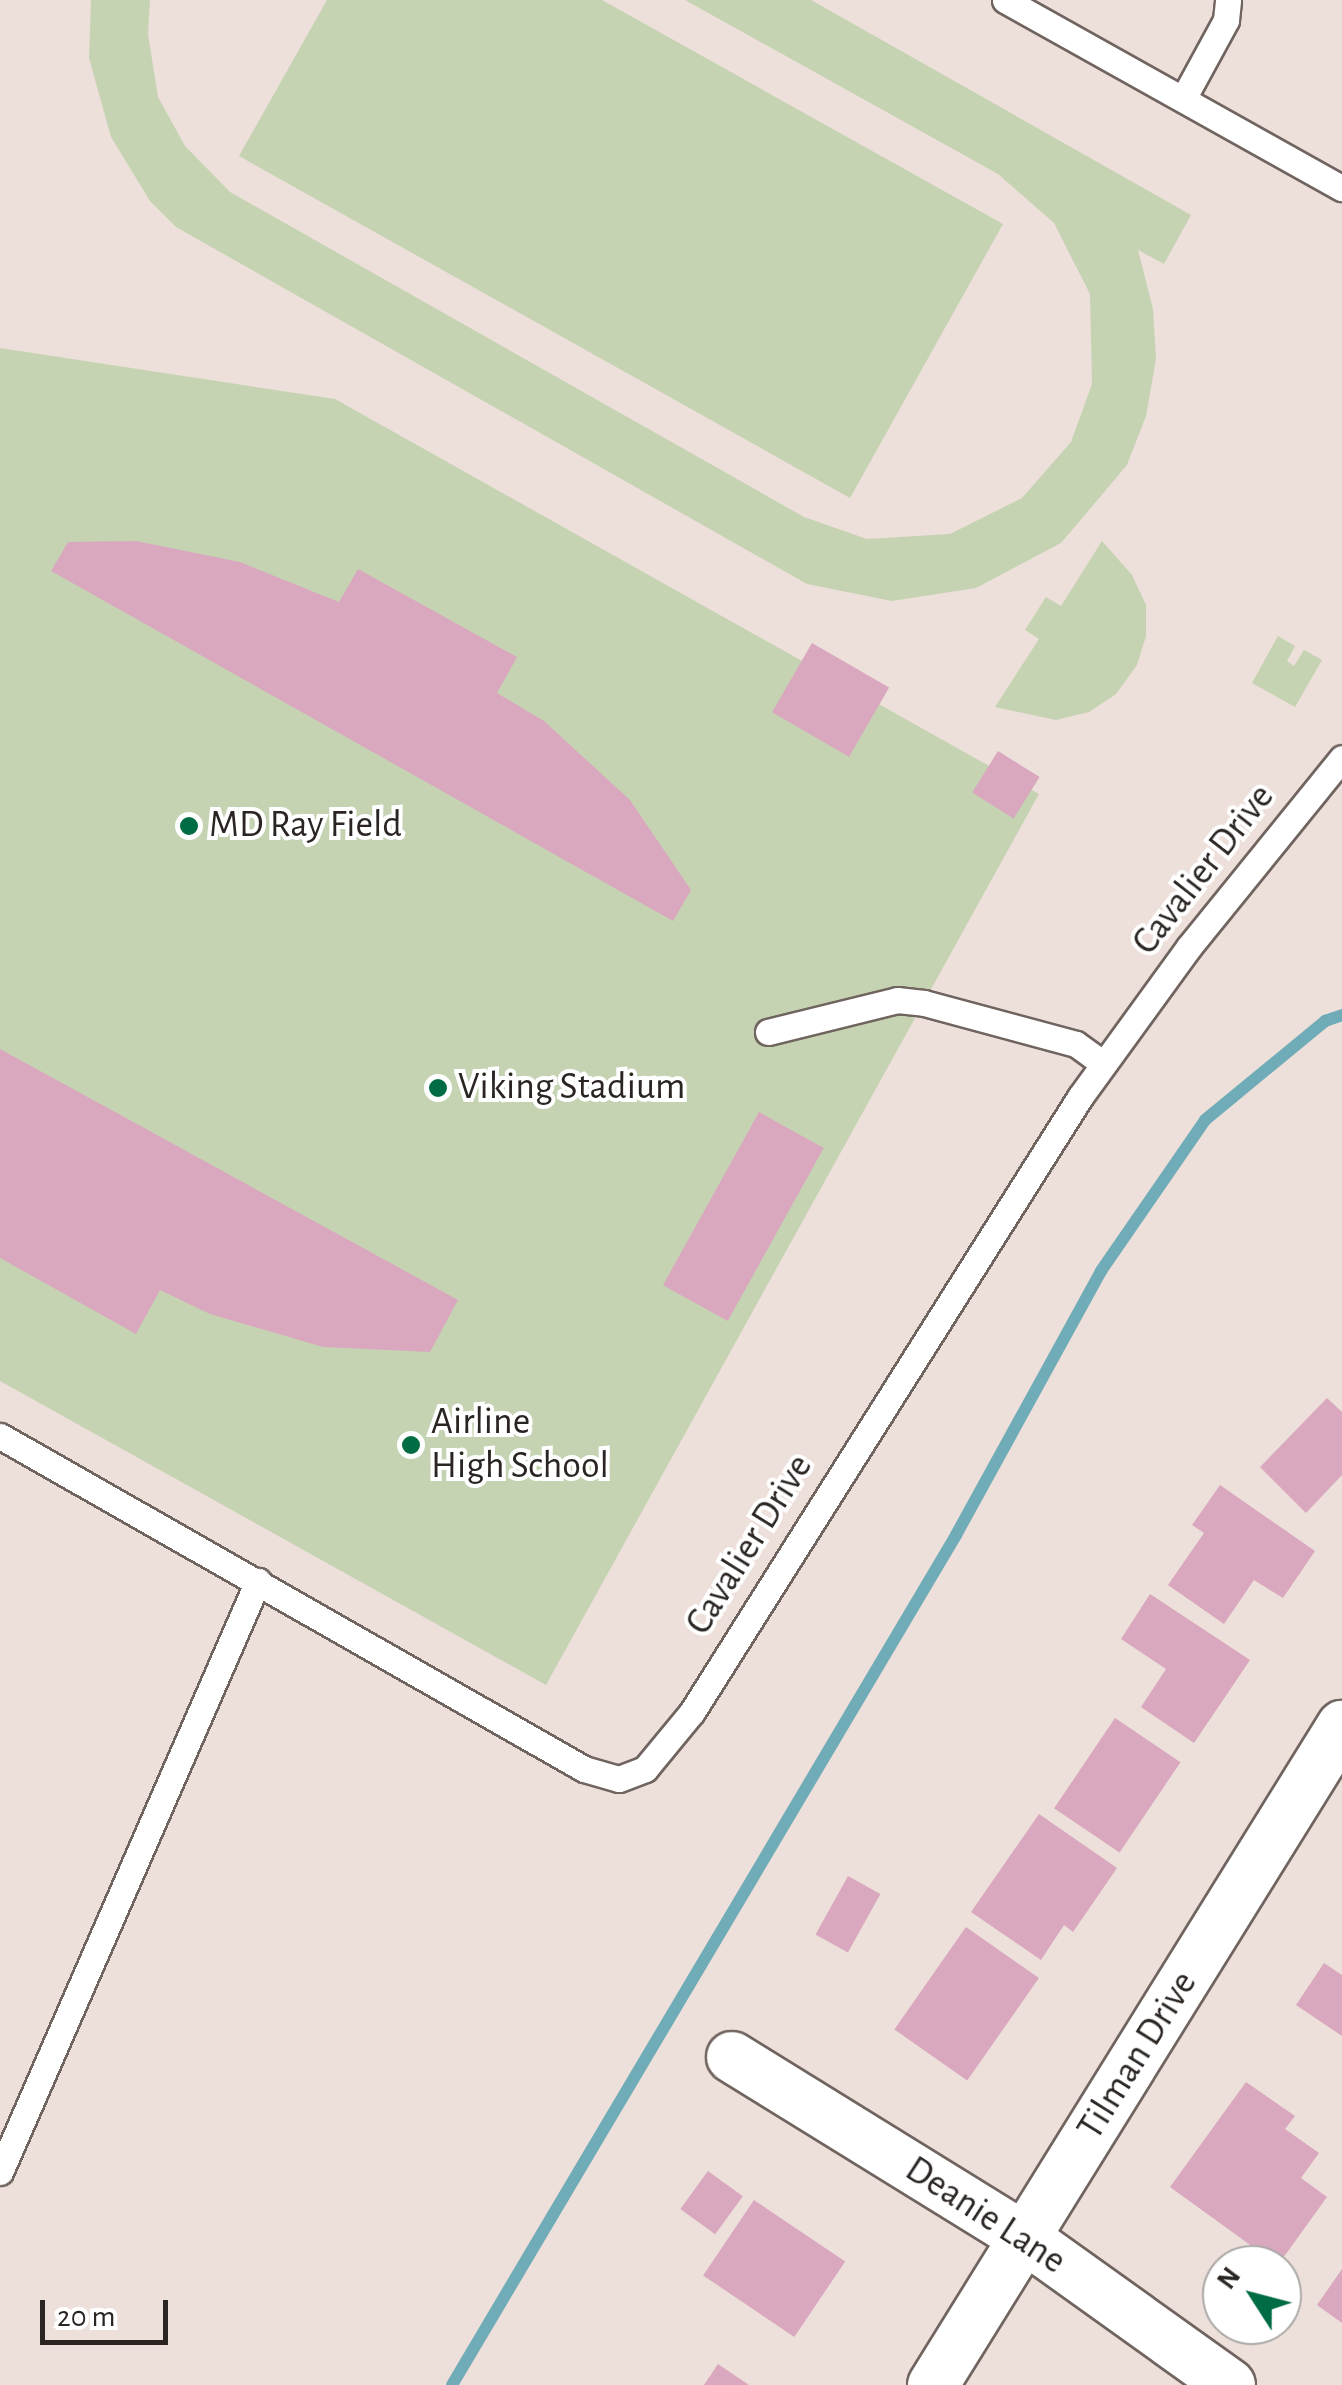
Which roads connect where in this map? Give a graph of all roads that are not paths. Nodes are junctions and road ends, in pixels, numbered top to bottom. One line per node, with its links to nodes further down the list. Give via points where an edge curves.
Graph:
1 (1005, 0): 3 (lane)
2 (1228, 0): 3 (lane, via 1226,20)
3 (1183, 99): 4 (lane)
4 (1342, 188)
5 (1342, 758): 7 (lane, Cavalier Drive)
6 (768, 1032): 7 (lane, via 897,1000 1076,1044)
7 (1104, 1064): 9 (lane, Cavalier Drive, via 937,1314 692,1712 645,1768 619,1779 584,1768)
8 (0, 1436): 9 (lane, Cavalier Drive)
9 (258, 1581): 12 (lane)
10 (1342, 1726): 13 (street, Tilman Drive)
11 (732, 2057): 13 (street, Deanie Lane)
12 (0, 2172)
13 (1025, 2238): 14 (street, Tilman Drive); 15 (street, Deanie Lane)
14 (933, 2385)
15 (1230, 2385)

